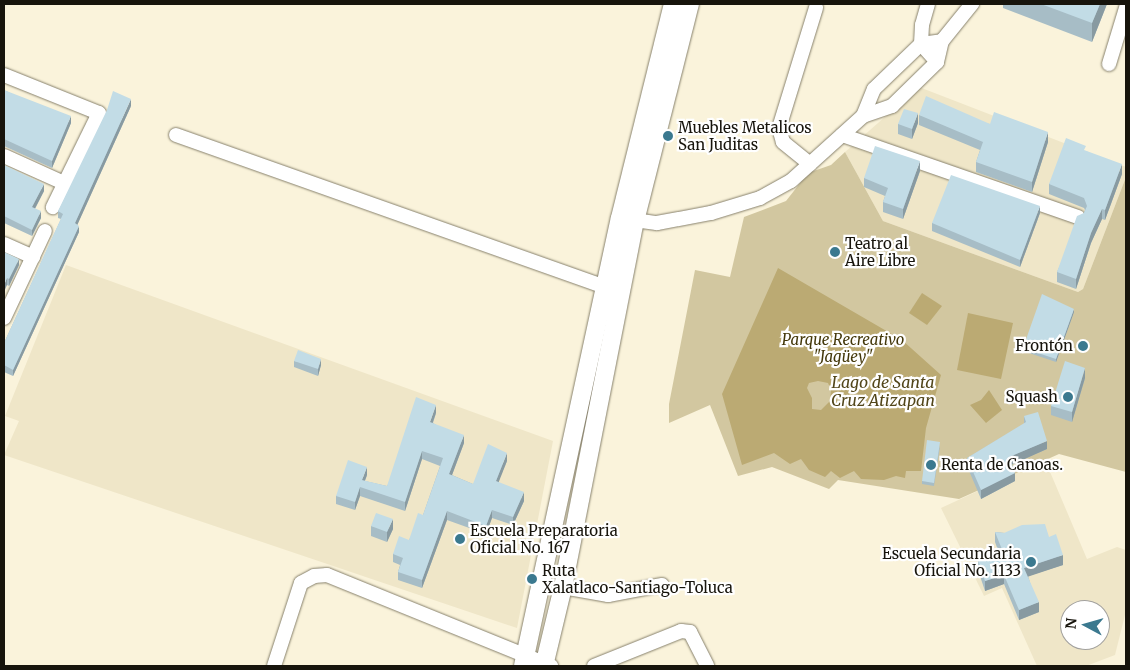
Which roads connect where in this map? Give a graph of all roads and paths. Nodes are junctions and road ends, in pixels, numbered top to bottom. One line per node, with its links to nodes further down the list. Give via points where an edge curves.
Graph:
1 (673, 4): 20 (main road)
2 (690, 4): 20 (main road)
3 (928, 4): 8 (street)
4 (972, 4): 7 (street)
5 (816, 8): 16 (street, via 779,128 783,142)
6 (1126, 8): 10 (street)
7 (942, 41): 8 (street); 9 (street)
8 (921, 44): 9 (street); 12 (street, via 874,89)
9 (937, 62): 12 (street, via 892,106)
10 (1109, 64)
11 (4, 75): 17 (street, via 99,113)
12 (864, 116): 14 (street)
13 (176, 135): 24 (street)
14 (842, 135): 16 (street); 19 (street)
15 (4, 156): 17 (street)
16 (810, 164): 20 (street, via 791,180 760,198 676,220)
17 (64, 183): 18 (street)
18 (52, 207)
19 (1078, 217)
20 (628, 220): 24 (main road); 27 (main road)
21 (45, 231): 23 (street)
22 (4, 244): 23 (street)
23 (33, 257): 25 (street)
24 (605, 287): 28 (main road)
25 (4, 318)
26 (662, 585): 27 (street, via 608,595)
27 (563, 587): 29 (main road)
28 (524, 661): 29 (street); 30 (street, via 328,574 302,583)
29 (547, 665)
30 (274, 666)
31 (594, 666): 32 (street, via 681,631 690,632)
32 (707, 666)

